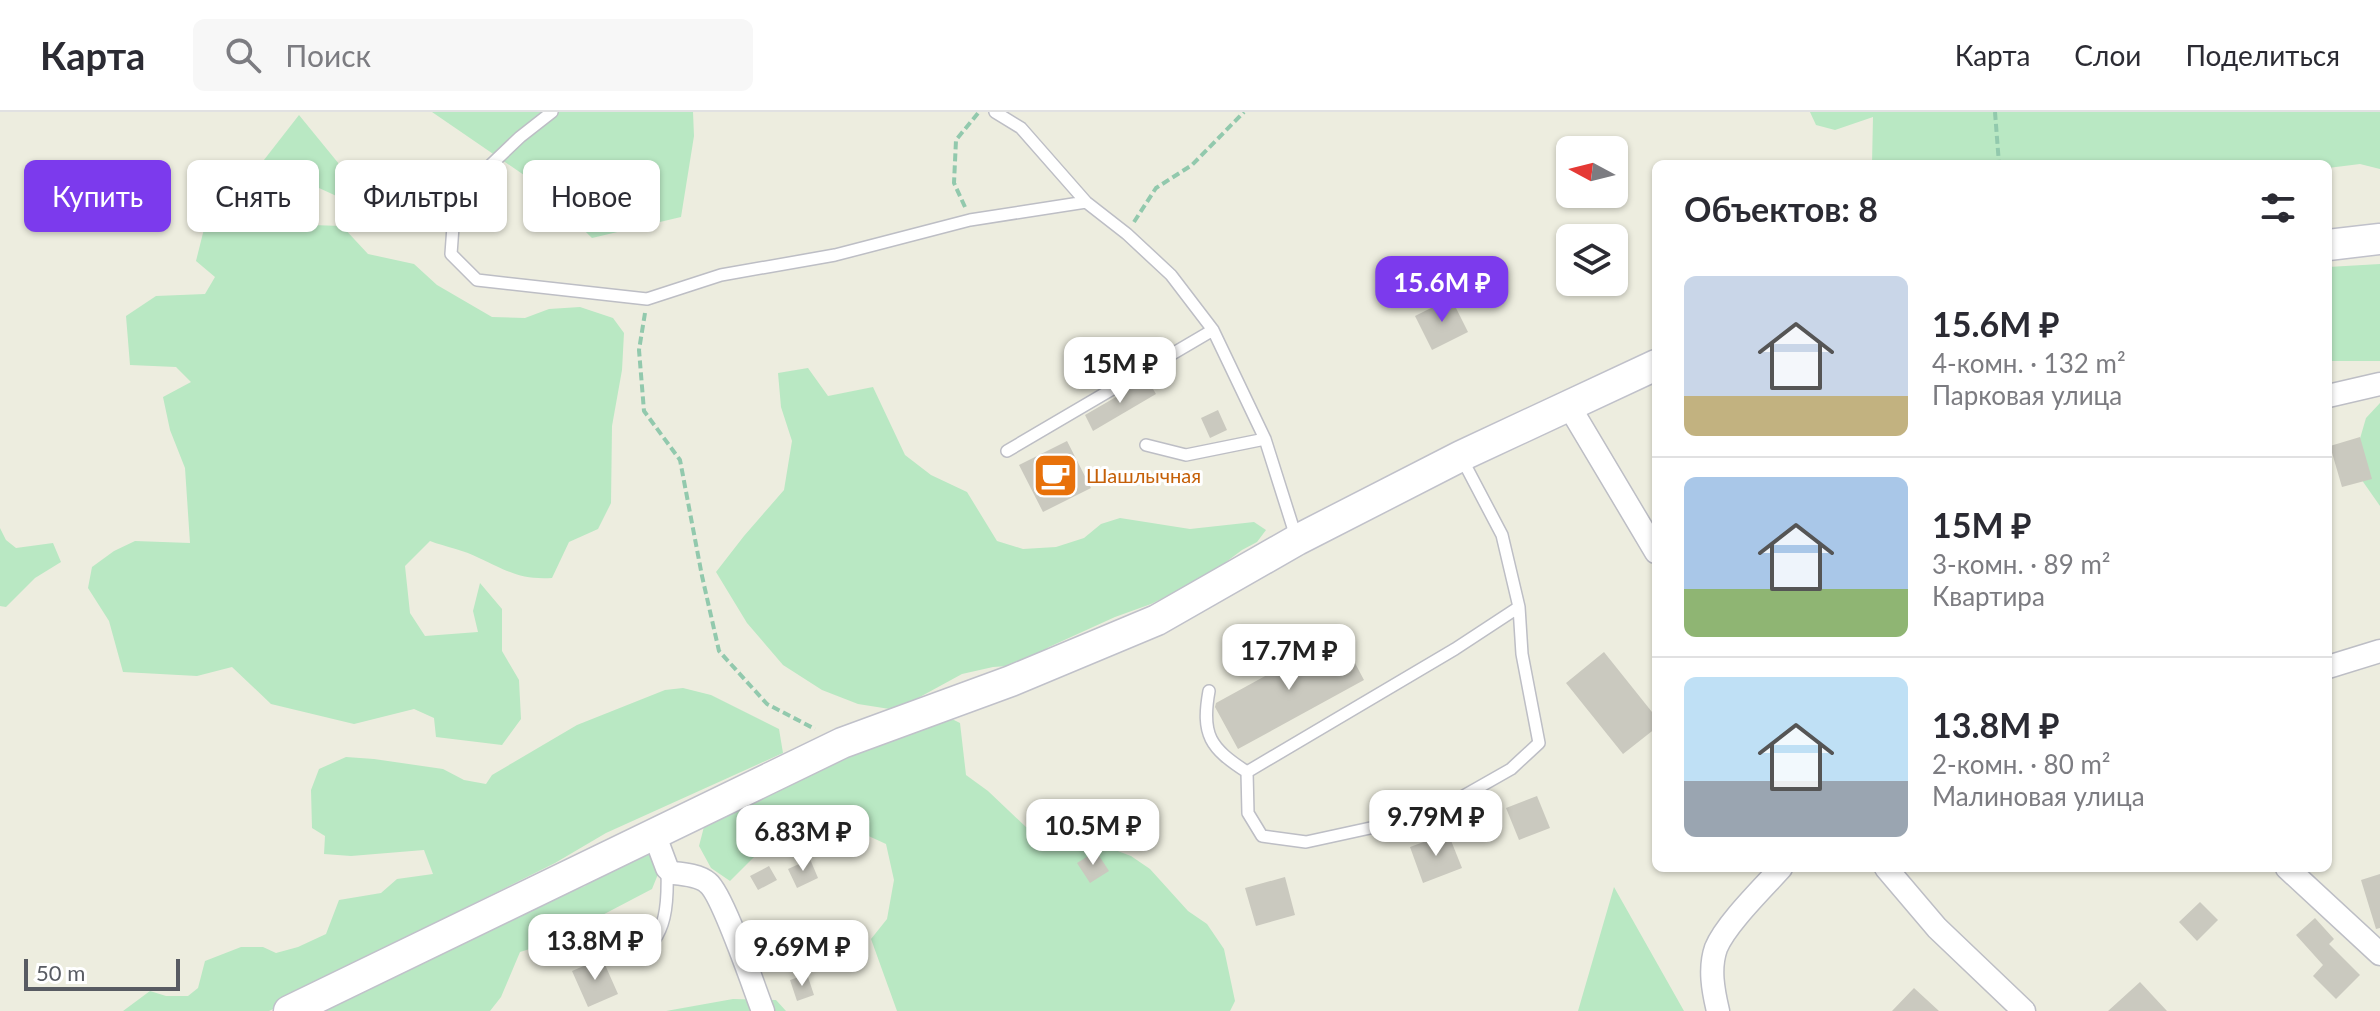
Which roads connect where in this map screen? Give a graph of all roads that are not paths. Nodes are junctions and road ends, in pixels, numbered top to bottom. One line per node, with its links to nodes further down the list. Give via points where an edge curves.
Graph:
1 (552, 112): 3 (lane, via 455,199 451,254 477,280 647,299 721,275 835,255 970,220)
2 (995, 112): 3 (lane, via 1021,128)
3 (1086, 202): 6 (lane, via 1171,275)
4 (2380, 239): 5 (main road)
5 (2332, 245)
6 (1213, 330): 11 (lane); 13 (lane)
7 (1652, 367): 10 (main road)
8 (2380, 384): 9 (street)
9 (2332, 395)
10 (1569, 406): 14 (main road); 16 (street)
11 (1265, 439): 12 (lane, via 1186,455); 15 (lane)
12 (1146, 445)
13 (1007, 451)
14 (1461, 456): 15 (main road); 17 (lane, via 1502,535)
15 (1297, 540): 22 (main road, via 1157,620 842,743)
16 (1652, 545)
17 (1519, 607): 21 (lane); 21 (lane, via 1539,743 1511,769 1430,815 1306,842 1262,836 1248,813)
18 (2380, 651): 19 (street)
19 (2332, 666)
20 (1209, 691): 21 (lane, via 1205,717 1212,740 1222,756)
21 (1247, 772)
22 (655, 836): 23 (street); 29 (main road)
23 (667, 868): 28 (lane, via 665,918 645,952); 30 (street, via 709,883)
24 (1778, 872): 31 (street, via 1717,947 1711,976)
25 (1889, 872): 32 (street, via 1937,928)
26 (2291, 872): 27 (street)
27 (2379, 952)
28 (637, 956)
29 (289, 1011)
30 (763, 1011)
31 (1718, 1011)
32 (2024, 1011)

